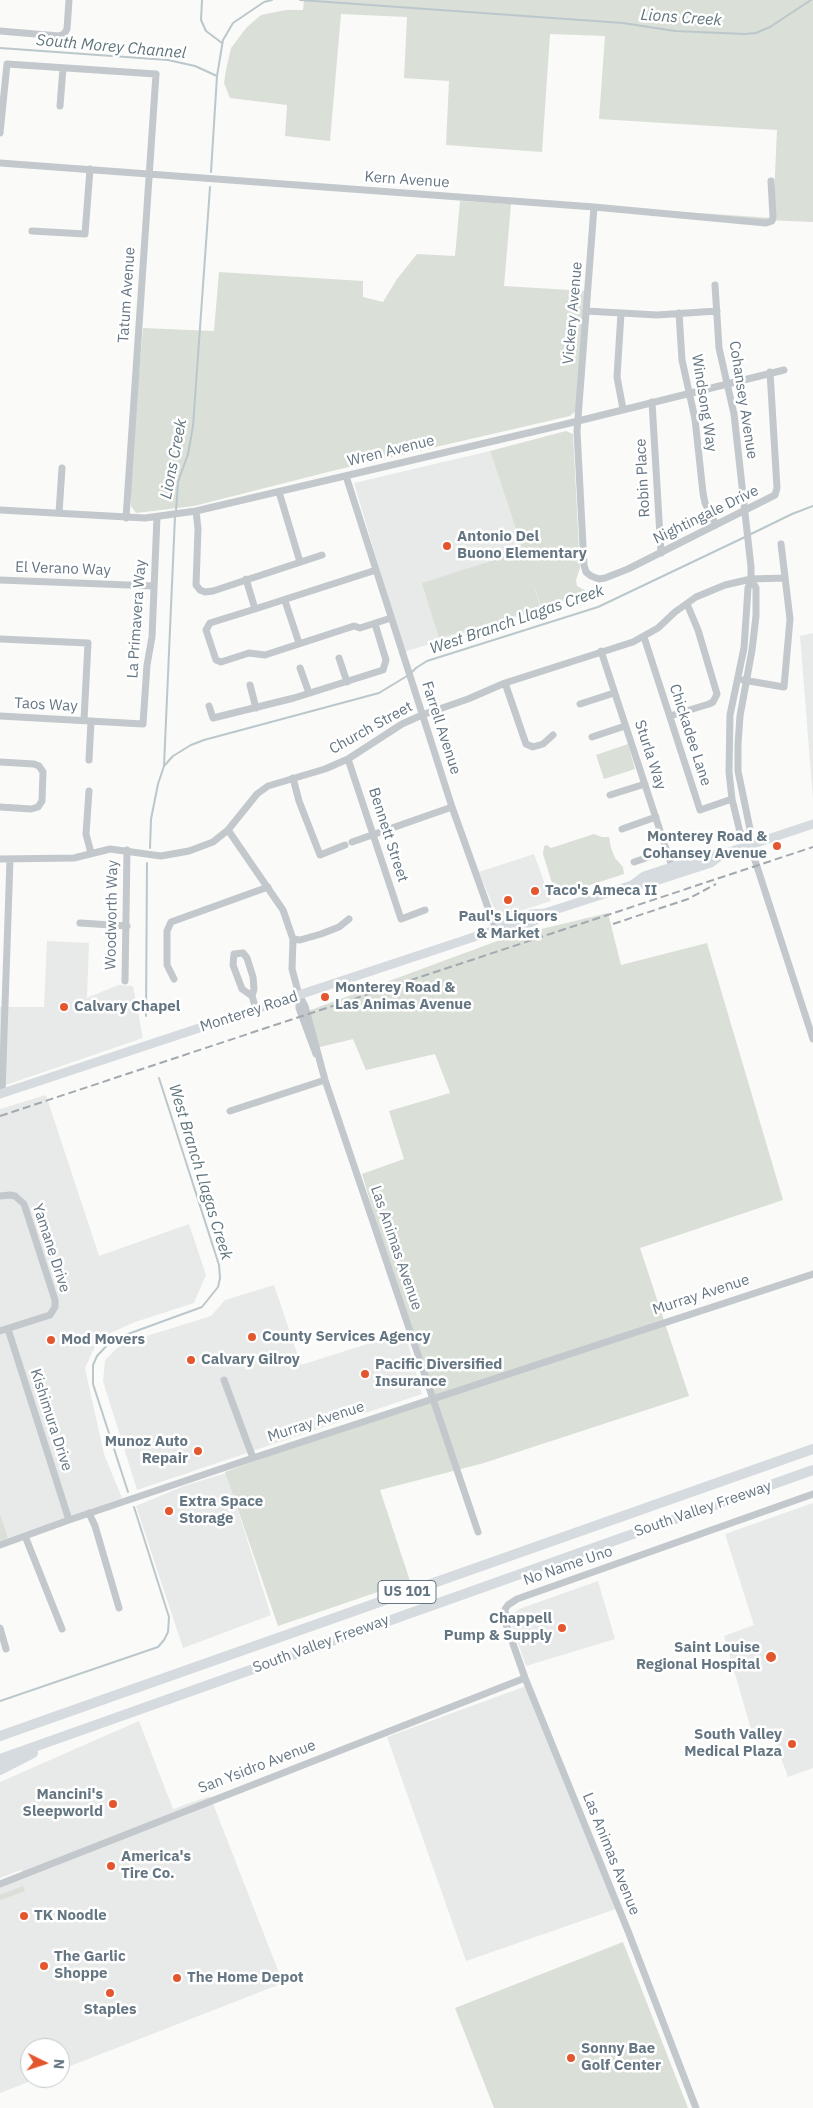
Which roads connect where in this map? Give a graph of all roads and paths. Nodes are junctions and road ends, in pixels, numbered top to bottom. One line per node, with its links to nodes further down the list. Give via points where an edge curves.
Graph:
1 (69, 0): 2 (street, via 64,34)
2 (0, 31)
3 (63, 68): 4 (street); 5 (street, via 7,64); 8 (street, Tatum Avenue, via 156,74)
4 (60, 106)
5 (0, 133)
6 (0, 163): 7 (street, Kern Avenue)
7 (90, 169): 8 (street, Kern Avenue); 11 (street, via 85,234)
8 (148, 173): 10 (street, Kern Avenue); 32 (street, Tatum Avenue)
9 (771, 181): 10 (street, Kern Avenue, via 774,217 766,223)
10 (594, 207): 13 (street, Vickery Avenue)
11 (32, 231)
12 (716, 285): 14 (street, Cohansey Avenue)
13 (586, 311): 15 (street); 23 (street, Vickery Avenue)
14 (717, 311): 16 (street); 19 (street, Cohansey Avenue, via 719,348)
15 (621, 313): 16 (street); 22 (street, via 617,377)
16 (680, 313): 20 (street, Windsong Way, via 682,360)
17 (784, 370): 18 (street, Wren Avenue)
18 (770, 372): 19 (street, Wren Avenue); 28 (street, Nightingale Drive, via 776,492 772,498)
19 (727, 382): 20 (street, Wren Avenue); 28 (street, Cohansey Avenue, via 734,414)
20 (689, 392): 21 (street, Wren Avenue); 33 (street, Windsong Way, via 705,503)
21 (652, 402): 22 (street, Wren Avenue); 35 (street, Robin Place)
22 (624, 409): 23 (street, Wren Avenue)
23 (578, 421): 25 (street, Wren Avenue); 39 (street, Vickery Avenue, via 584,565)
24 (62, 468): 30 (street)
25 (346, 476): 26 (street, Wren Avenue); 38 (street, Farrell Avenue)
26 (279, 492): 27 (street, Wren Avenue); 37 (street)
27 (196, 511): 31 (street, Wren Avenue); 41 (street, via 196,585 205,592)
28 (745, 511): 33 (street, Nightingale Drive); 42 (street, Cohansey Avenue)
29 (0, 512): 30 (street, Wren Avenue)
30 (59, 513): 32 (street, Wren Avenue)
31 (157, 517): 32 (street, Wren Avenue); 44 (street, La Primavera Way)
32 (126, 518)
33 (716, 525): 35 (street, Nightingale Drive)
34 (781, 544): 40 (street)
35 (661, 552): 39 (street, Nightingale Drive, via 605,578)
36 (322, 555): 37 (street)
37 (300, 562): 41 (street)
38 (376, 570): 45 (street); 48 (street, Farrell Avenue)
39 (591, 576)
40 (785, 578): 42 (street, Church Street); 57 (street, via 790,618 784,687)
41 (246, 579): 47 (street)
42 (751, 579): 46 (street, Church Street, via 707,592); 56 (street, Cohansey Avenue, via 744,648); 57 (street, Cohansey Avenue, via 756,588 756,616)
43 (0, 580): 44 (street, El Verano Way)
44 (154, 586): 70 (street, La Primavera Way)
45 (285, 601): 47 (street); 52 (street)
46 (687, 604): 50 (street, Church Street); 68 (street, via 717,694 709,704)
47 (255, 609): 52 (street, via 210,623 206,630 216,660 221,662 248,652 265,655)
48 (391, 618): 49 (street); 66 (street, Farrell Avenue)
49 (375, 624): 52 (street, via 360,628 354,626); 58 (street, via 386,660 383,670)
50 (644, 637): 53 (street, Church Street); 68 (street, Chickadee Lane)
51 (0, 639): 69 (street, via 88,643)
52 (299, 643)
53 (601, 651): 59 (street, Church Street); 61 (street, Sturla Way)
54 (339, 658): 58 (street)
55 (300, 668): 62 (street)
56 (737, 679): 57 (street); 81 (street, Cohansey Avenue, via 728,743)
57 (746, 681): 89 (street, Cohansey Avenue, via 738,753)
58 (347, 682): 62 (street)
59 (505, 683): 66 (street, Church Street); 72 (street, via 526,744 534,747 543,744)
60 (250, 685): 65 (street)
61 (614, 692): 63 (street); 71 (street, Sturla Way)
62 (309, 693): 65 (street)
63 (580, 704)
64 (209, 706): 65 (street, via 213,718)
65 (256, 708)
66 (422, 715): 74 (street, Church Street); 83 (street, Farrell Avenue)
67 (0, 716): 69 (street, Taos Way)
68 (670, 716): 81 (street, Chickadee Lane, via 700,810)
69 (88, 720): 70 (street, Taos Way); 75 (street, Taos Way)
70 (143, 724)
71 (626, 726): 73 (street); 78 (street, Sturla Way)
72 (553, 735)
73 (592, 737)
74 (348, 759): 77 (street, Church Street); 88 (street, Bennett Street)
75 (89, 760)
76 (0, 762): 82 (street, via 34,764 43,772 42,801 38,807)
77 (293, 778): 87 (street, Church Street, via 268,786 257,794); 88 (street, via 320,854)
78 (645, 784): 80 (street); 84 (street, Sturla Way)
79 (89, 791): 92 (street, via 86,834)
80 (610, 795)
81 (732, 799): 89 (street, Cohansey Avenue, via 740,832)
82 (0, 807)
83 (452, 807): 88 (street); 104 (street, Farrell Avenue)
84 (656, 817): 86 (street); 91 (street, Sturla Way)
85 (813, 824): 89 (main road, Monterey Road)
86 (622, 829)
87 (228, 830): 90 (street, Church Street, via 213,842 189,851 161,856); 99 (street)
88 (373, 835): 100 (street, Bennett Street, via 401,919)
89 (750, 846): 93 (main road, Monterey Road); 112 (street, Cohansey Avenue)
90 (127, 850): 92 (street, Church Street); 103 (street, Woodworth Way)
91 (667, 851): 96 (street); 97 (street, Sturla Way)
92 (91, 853): 95 (street, Church Street, via 74,858)
93 (723, 854): 97 (main road, Monterey Road); 98 (main road, Monterey Road, via 704,865 646,884)
94 (0, 858): 95 (street, Church Street)
95 (10, 858): 110 (street)
96 (634, 862)
97 (672, 867): 98 (main road, Monterey Road, via 644,876)
98 (632, 885): 104 (main road, Monterey Road, via 545,913 510,929)
99 (268, 887): 105 (street, via 283,910); 106 (street, via 171,922 167,931 167,965)
100 (425, 910)
101 (349, 918): 105 (street, via 339,927 321,934)
102 (80, 923): 103 (street)
103 (127, 926): 107 (street, Woodworth Way)
104 (496, 930): 108 (main road, Monterey Road)
105 (294, 939): 108 (street, Las Animas Avenue, via 292,969)
106 (174, 979)
107 (125, 981)
108 (298, 995): 111 (main road, Monterey Road); 113 (street, Las Animas Avenue, via 298,1008)
109 (252, 996): 109 (street, via 253,977 247,958 243,953 234,954 233,965 242,989); 111 (street)
110 (2, 1003): 114 (street)
111 (256, 1009): 114 (main road, Monterey Road)
112 (813, 1040)
113 (325, 1080): 115 (street); 121 (street, Las Animas Avenue)
114 (1, 1094)
115 (230, 1111)
116 (0, 1196): 118 (street, Yamane Drive, via 20,1199 26,1210 54,1292 55,1307 50,1315)
117 (813, 1274): 121 (street, Murray Avenue)
118 (8, 1328): 119 (street); 127 (street, Kishimura Drive)
119 (0, 1331)
120 (224, 1380): 123 (street)
121 (432, 1398): 123 (street, Murray Avenue); 128 (street, Las Animas Avenue)
122 (813, 1448): 138 (highway, South Valley Freeway / US 101)
123 (253, 1458): 126 (street, Murray Avenue)
124 (813, 1470): 137 (highway, South Valley Freeway / US 101)
125 (813, 1494): 132 (street, No Name Uno, via 517,1599)
126 (89, 1513): 127 (street, Murray Avenue); 131 (street)
127 (69, 1520): 129 (street, Murray Avenue)
128 (478, 1532)
129 (25, 1536): 130 (street, Murray Avenue); 134 (street)
130 (0, 1545)
131 (119, 1608)
132 (505, 1609): 136 (street, Las Animas Avenue, via 506,1624)
133 (0, 1628): 135 (street)
134 (62, 1629)
135 (6, 1649)
136 (525, 1678): 141 (street, San Ysidro Avenue); 142 (street, Las Animas Avenue)
137 (67, 1734): 139 (highway, South Valley Freeway / US 101); 140 (highway)
138 (0, 1736)
139 (0, 1759)
140 (0, 1770)
141 (0, 1884)
142 (696, 2108)

